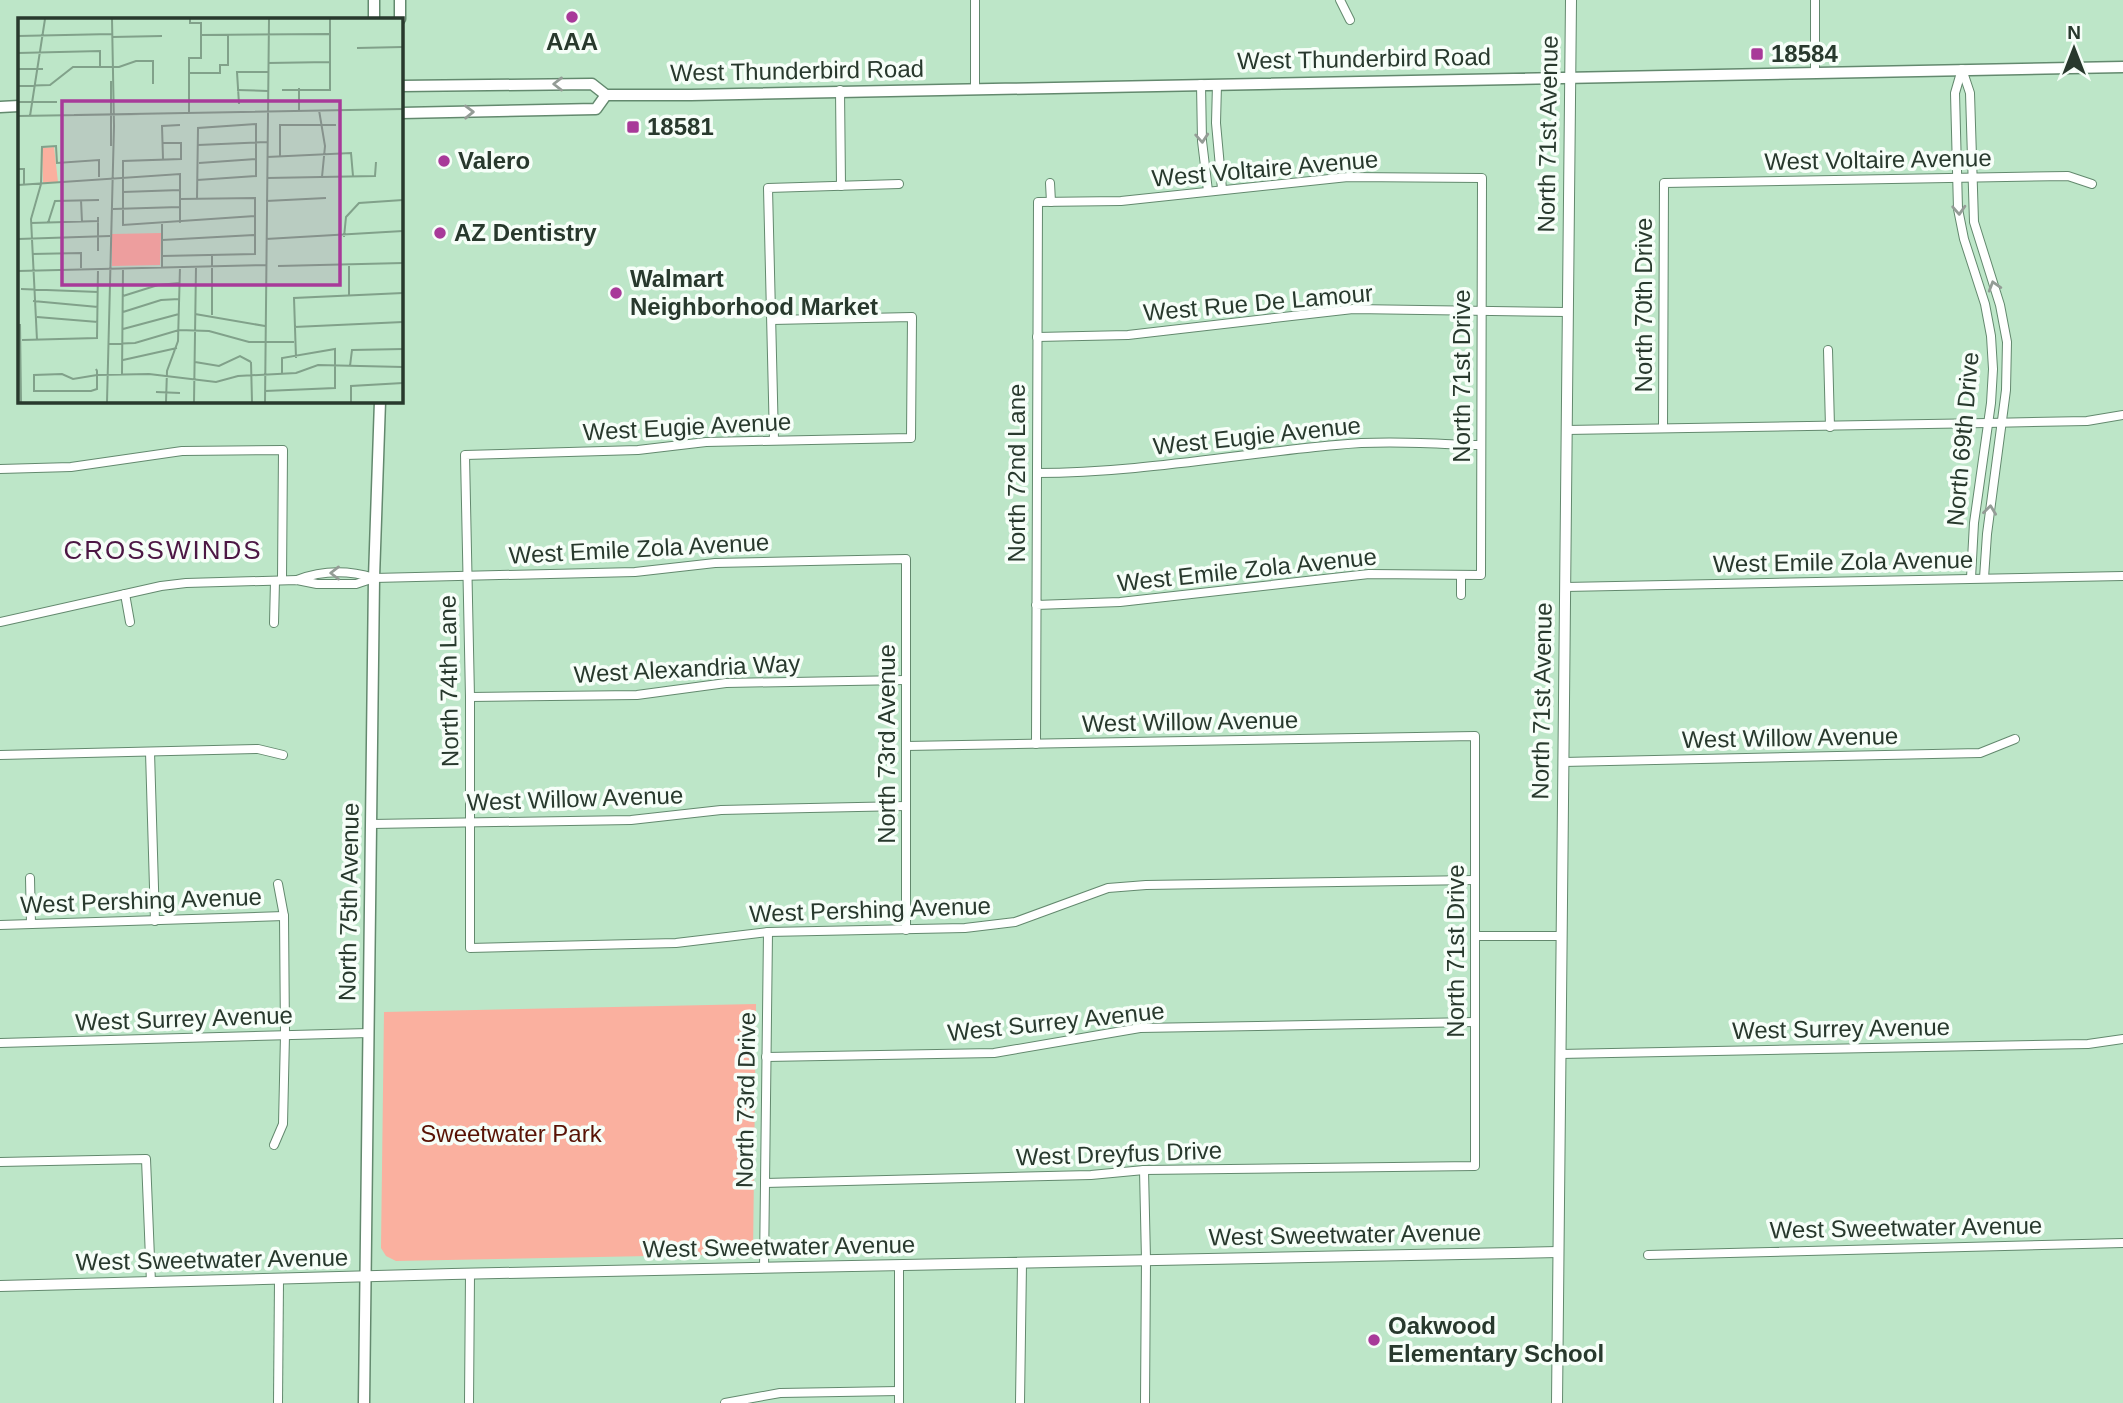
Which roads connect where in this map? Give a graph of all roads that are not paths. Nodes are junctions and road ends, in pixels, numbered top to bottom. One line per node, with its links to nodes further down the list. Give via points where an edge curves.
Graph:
1 (374, 0): 7 (main road)
2 (400, 0): 8 (main road)
3 (975, 0): 17 (street)
4 (1340, 0): 9 (street)
5 (1571, 0): 13 (street, North 71st Avenue)
6 (1815, 0): 12 (street)
7 (374, 18)
8 (400, 18)
9 (1350, 20)
10 (2123, 67): 11 (main road, West Thunderbird Road)
11 (1962, 69): 12 (main road, West Thunderbird Road); 23 (street, North 69th Drive, via 1955,93); 24 (street, North 69th Drive, via 1970,93)
12 (1815, 73): 13 (main road, West Thunderbird Road)
13 (1570, 76): 15 (main road, West Thunderbird Road); 38 (street, North 71st Avenue)
14 (1201, 84): 15 (main road, West Thunderbird Road); 17 (main road, West Thunderbird Road); 32 (street, one-way to 32)
15 (1217, 84): 31 (street)
16 (402, 86): 19 (main road, West Thunderbird Road, one-way to 16, via 592,84)
17 (975, 88): 18 (main road, West Thunderbird Road)
18 (840, 90): 19 (main road, West Thunderbird Road); 30 (street)
19 (606, 95): 22 (main road, West Thunderbird Road, one-way to 19, via 594,109)
20 (0, 107): 21 (main road)
21 (18, 107)
22 (402, 111)
23 (1958, 177): 24 (street, West Voltaire Avenue); 27 (street, West Voltaire Avenue); 36 (street, North 69th Drive, one-way to 36, via 1960,224)
24 (1972, 177): 29 (street, West Voltaire Avenue, via 2068,176); 35 (street, North 69th Drive, one-way to 24, via 1974,222)
25 (1482, 178): 31 (street, West Voltaire Avenue, via 1348,177); 37 (street, North 71st Drive)
26 (1050, 183): 34 (street)
27 (1664, 183): 47 (street, North 70th Drive)
28 (899, 184): 30 (street)
29 (2092, 184)
30 (841, 186): 39 (street, via 768,188)
31 (1222, 189): 32 (street, West Voltaire Avenue)
32 (1208, 191): 34 (street, West Voltaire Avenue, via 1121,201)
33 (1038, 202): 34 (street, West Voltaire Avenue); 40 (street, North 72nd Lane)
34 (1051, 202)
35 (2000, 306): 36 (street); 44 (street, North 69th Drive, via 2007,357)
36 (1986, 310): 45 (street, North 69th Drive, via 1993,369)
37 (1482, 311): 38 (street, West Rue De Lamour); 40 (street, West Rue De Lamour, via 1353,309 1128,335); 50 (street, North 71st Drive)
38 (1567, 312): 48 (street, North 71st Avenue)
39 (772, 320): 49 (street); 49 (street, West Eugie Avenue, via 912,317 911,438)
40 (1037, 337): 53 (street, North 72nd Lane)
41 (1828, 350): 46 (street)
42 (380, 402): 59 (main road, North 75th Avenue)
43 (2123, 415): 44 (street, via 2087,421)
44 (2002, 423): 45 (street); 61 (street, North 69th Drive, one-way to 44)
45 (1988, 424): 46 (street); 60 (street, North 69th Drive)
46 (1830, 427): 47 (street)
47 (1663, 428): 48 (street)
48 (1566, 430): 63 (street, North 71st Avenue)
49 (774, 440): 51 (street, West Eugie Avenue, via 614,452)
50 (1481, 445): 53 (street, West Eugie Avenue, via 1348,444 1133,469); 56 (street, North 71st Drive)
51 (465, 455): 57 (street, North 74th Lane)
52 (0, 469): 62 (street, via 71,467 182,451 283,450)
53 (1037, 473): 66 (street, North 72nd Lane)
54 (906, 559): 57 (street, West Emile Zola Avenue); 70 (street, North 73rd Avenue)
55 (1461, 575): 56 (street, West Emile Zola Avenue); 65 (street); 66 (street, West Emile Zola Avenue, via 1368,574 1120,602)
56 (1481, 575)
57 (466, 576): 59 (street, West Emile Zola Avenue); 71 (street, North 74th Lane)
58 (2123, 576): 61 (street, West Emile Zola Avenue)
59 (374, 578): 62 (street, via 356,584); 82 (main road, North 75th Avenue)
60 (1971, 578): 61 (street, West Emile Zola Avenue); 63 (street, West Emile Zola Avenue)
61 (1984, 578)
62 (279, 580): 64 (street, via 186,583); 69 (street)
63 (1564, 587): 79 (street, North 71st Avenue)
64 (125, 594): 67 (street); 68 (street)
65 (1461, 595)
66 (1036, 605): 74 (street, North 72nd Lane)
67 (0, 622)
68 (130, 622)
69 (274, 623)
70 (906, 680): 71 (street, West Alexandria Way, via 726,683 637,695); 75 (street, North 73rd Avenue)
71 (470, 697): 81 (street, North 74th Lane)
72 (1475, 736): 74 (street, West Willow Avenue); 84 (street, North 71st Drive)
73 (2015, 739): 79 (street, West Willow Avenue, via 1980,753)
74 (1036, 744): 75 (street, West Willow Avenue)
75 (906, 746): 80 (street, North 73rd Avenue)
76 (150, 752): 77 (street); 78 (street, via 258,749); 87 (street)
77 (0, 755)
78 (283, 755)
79 (1563, 762): 93 (street, North 71st Avenue)
80 (906, 806): 81 (street, West Willow Avenue, via 722,810 631,821); 90 (street, North 73rd Avenue)
81 (470, 823): 82 (street, West Willow Avenue); 94 (street, North 74th Lane)
82 (371, 824): 96 (main road, North 75th Avenue)
83 (30, 878): 88 (street)
84 (1475, 880): 90 (street, West Pershing Avenue, via 1108,888 1015,922); 92 (street, North 71st Drive)
85 (278, 884): 86 (street)
86 (284, 916): 87 (street, West Pershing Avenue); 97 (street)
87 (155, 920): 88 (street, West Pershing Avenue)
88 (31, 924): 89 (street, West Pershing Avenue)
89 (0, 925)
90 (906, 930): 91 (street, West Pershing Avenue)
91 (768, 932): 94 (street, West Pershing Avenue, via 676,943); 101 (street, North 73rd Drive)
92 (1475, 936): 93 (street); 95 (street, North 71st Drive)
93 (1561, 936): 100 (street, North 71st Avenue)
94 (470, 948)
95 (1475, 1022): 101 (street, West Surrey Avenue, via 1140,1028 994,1053); 104 (street, North 71st Drive)
96 (369, 1033): 97 (street, West Surrey Avenue); 115 (main road, North 75th Avenue)
97 (285, 1035): 99 (street, West Surrey Avenue); 102 (street, via 283,1124)
98 (2123, 1039): 100 (street, West Surrey Avenue, via 2088,1044)
99 (0, 1043)
100 (1560, 1054): 108 (street, North 71st Avenue)
101 (766, 1057): 106 (street, North 73rd Drive)
102 (274, 1145)
103 (0, 1163): 117 (street, via 146,1158)
104 (1475, 1166): 105 (street, West Dreyfus Drive)
105 (1144, 1170): 106 (street, West Dreyfus Drive); 110 (street)
106 (765, 1183): 113 (street, North 73rd Drive)
107 (2123, 1243): 109 (street, West Sweetwater Avenue)
108 (1558, 1252): 110 (street, West Sweetwater Avenue); 127 (street, North 71st Avenue)
109 (1648, 1255)
110 (1146, 1260): 111 (street, West Sweetwater Avenue); 126 (street)
111 (1022, 1263): 112 (street, West Sweetwater Avenue); 125 (street)
112 (899, 1266): 113 (street, West Sweetwater Avenue); 119 (street)
113 (764, 1269): 114 (street, West Sweetwater Avenue)
114 (470, 1274): 115 (street, West Sweetwater Avenue); 122 (street)
115 (366, 1277): 116 (street, West Sweetwater Avenue); 121 (main road, North 75th Avenue)
116 (279, 1280): 117 (street, West Sweetwater Avenue); 120 (street)
117 (151, 1283): 118 (street, West Sweetwater Avenue)
118 (0, 1286)
119 (899, 1391): 123 (street, via 780,1393); 124 (street)
120 (278, 1403)
121 (365, 1403)
122 (469, 1403)
123 (725, 1403)
124 (899, 1403)
125 (1020, 1403)
126 (1145, 1403)
127 (1557, 1403)

